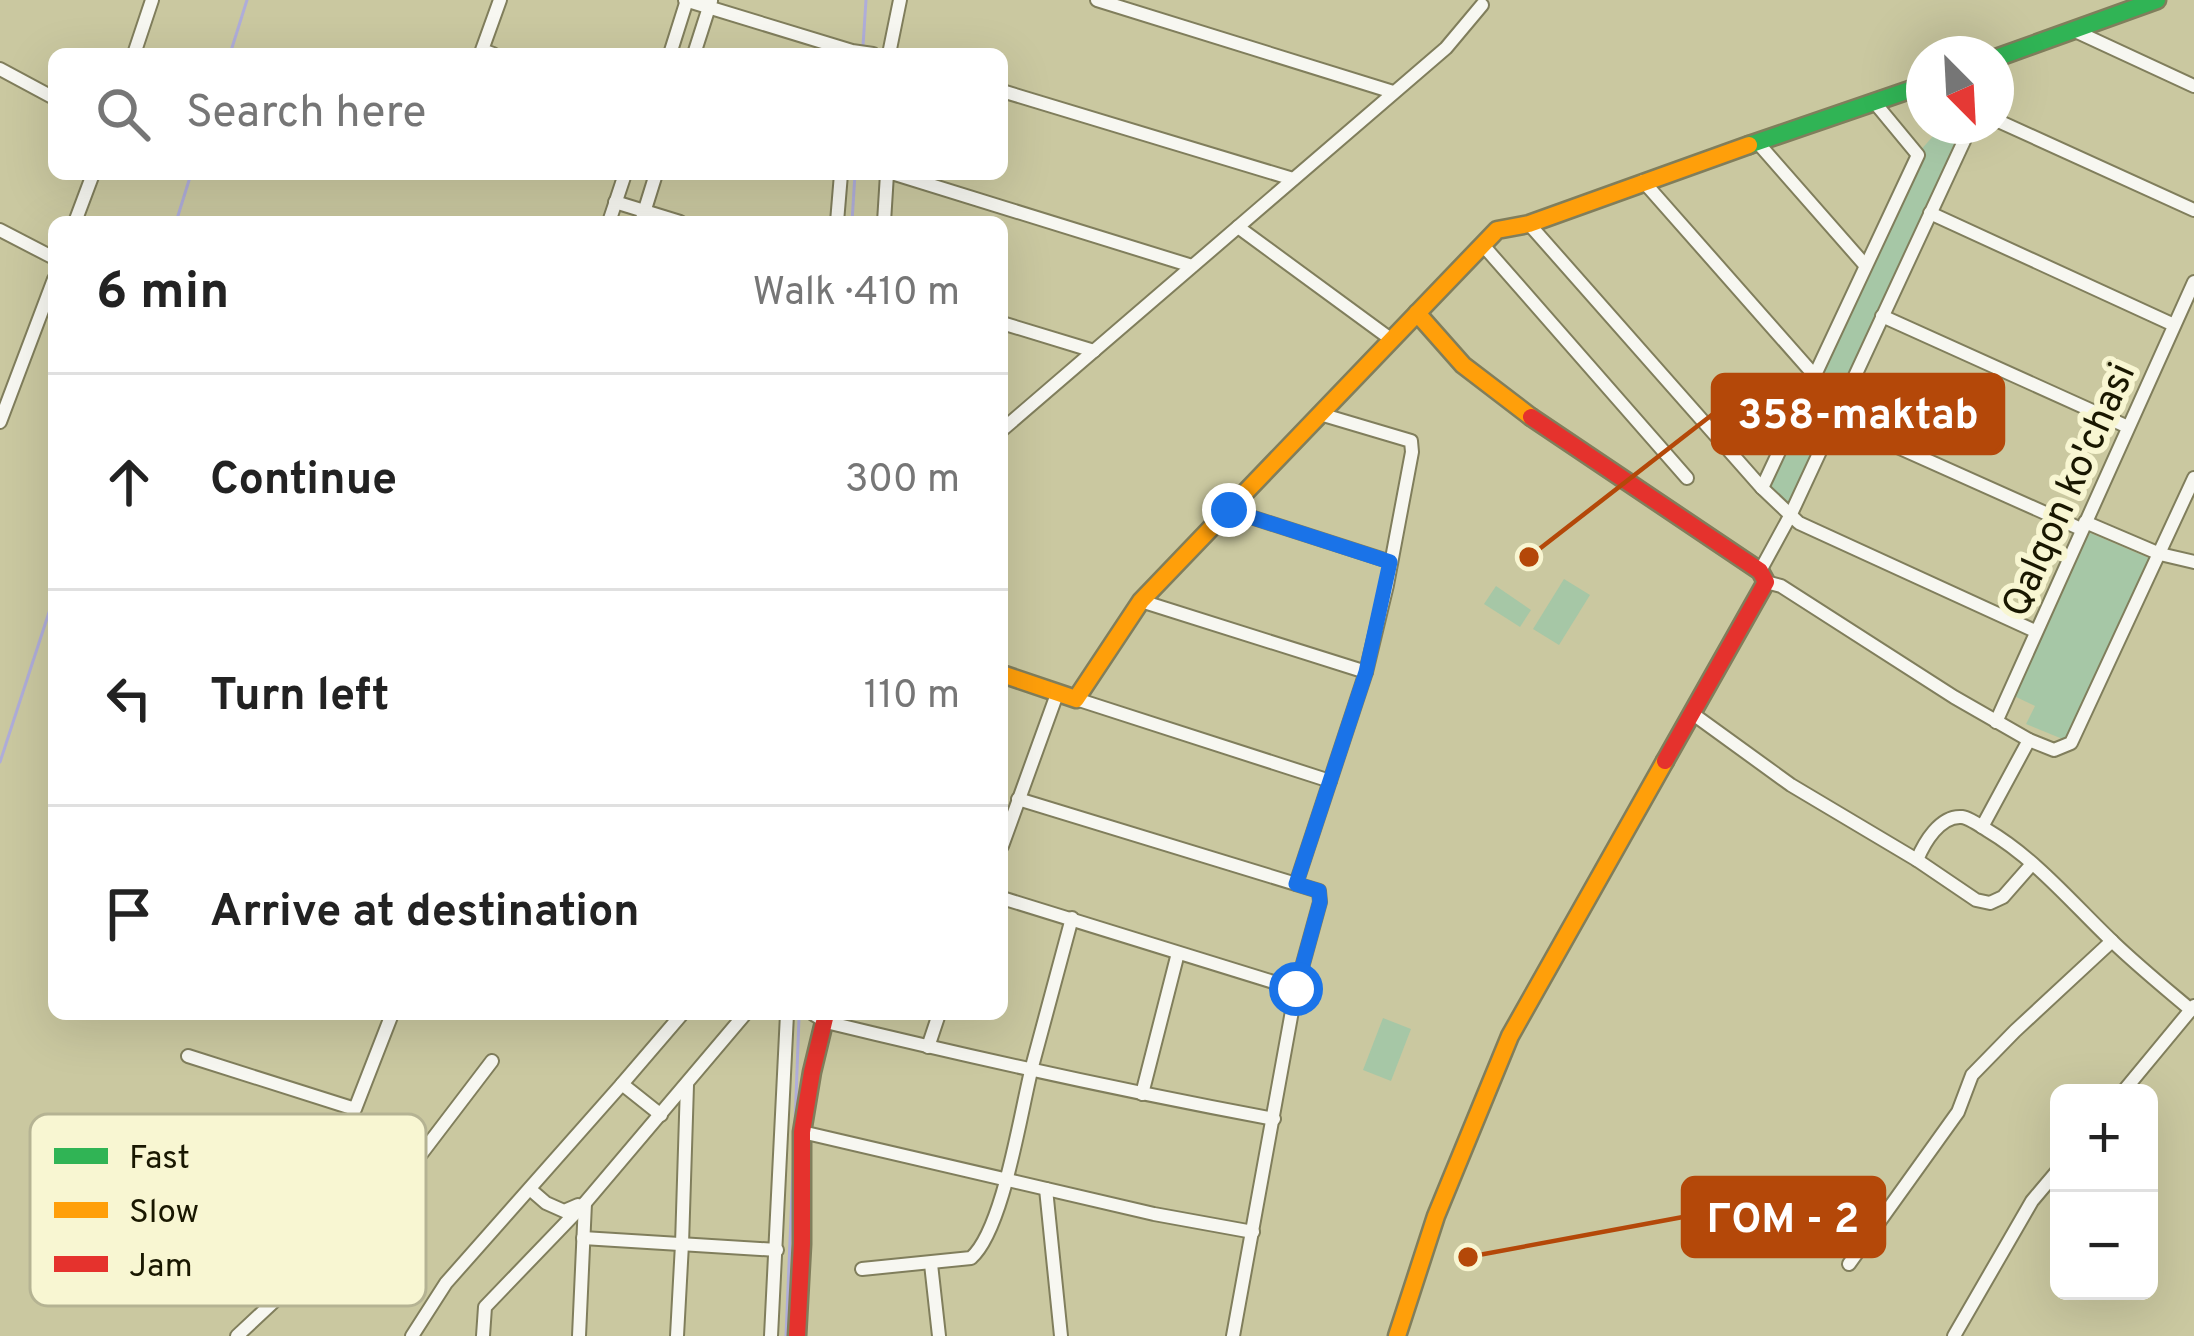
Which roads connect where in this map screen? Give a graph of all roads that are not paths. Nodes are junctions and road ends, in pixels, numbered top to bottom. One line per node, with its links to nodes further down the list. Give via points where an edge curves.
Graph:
1 (152, 0): 11 (street)
2 (500, 0): 12 (street)
3 (686, 0): 8 (street); 13 (street)
4 (900, 0): 16 (street)
5 (1097, 0): 20 (street)
6 (1466, 0): 9 (street)
7 (2157, 0): 10 (street)
8 (710, 3): 14 (street); 15 (street)
9 (1481, 3): 20 (street, via 1446,48)
10 (2073, 30): 17 (street); 19 (street)
11 (136, 48)
12 (483, 48)
13 (672, 48)
14 (696, 48)
15 (840, 48)
16 (890, 48)
17 (2014, 54)
18 (0, 69): 23 (street)
19 (2194, 86)
20 (1394, 92): 28 (street)
21 (1906, 92): 24 (street)
22 (1008, 93): 28 (street)
23 (48, 95)
24 (1875, 103): 26 (street); 49 (street, via 1918,155)
25 (2014, 128): 37 (street)
26 (1758, 143): 35 (street); 49 (street)
27 (1963, 144): 38 (street)
28 (1293, 179): 45 (street)
29 (91, 180): 39 (street)
30 (623, 180): 36 (street)
31 (654, 180): 41 (street)
32 (840, 180): 42 (street)
33 (890, 180): 43 (street)
34 (911, 180): 50 (street)
35 (1643, 181): 44 (street); 59 (street)
36 (616, 202): 40 (street); 41 (street)
37 (2194, 210)
38 (1930, 213): 54 (street); 56 (street)
39 (77, 216)
40 (611, 216)
41 (643, 216)
42 (838, 216)
43 (885, 216)
44 (1529, 224): 47 (street, via 1503,227); 68 (street)
45 (1238, 226): 50 (street); 57 (street)
46 (0, 230): 48 (street)
47 (1482, 244): 53 (street); 66 (street)
48 (48, 255)
49 (1865, 265): 59 (street)
50 (1192, 266): 58 (street)
51 (2194, 283): 56 (street, Qalqon ko'chasi)
52 (48, 293): 60 (street)
53 (1417, 314): 57 (street); 75 (street, via 1484,383)
54 (1882, 316): 62 (street); 65 (street)
55 (1008, 325): 58 (street)
56 (2174, 325): 65 (street, Qalqon ko'chasi)
57 (1392, 340): 61 (street)
58 (1094, 351): 64 (street)
59 (1815, 376): 68 (street)
60 (5, 392): 63 (street)
61 (1320, 414): 69 (street); 73 (street, via 1411,441)
62 (1835, 418): 70 (street); 71 (street)
63 (0, 422)
64 (1008, 425)
65 (2128, 427): 71 (street, Qalqon ko'chasi)
66 (1687, 478)
67 (2194, 478): 72 (street)
68 (1762, 488): 70 (street)
69 (1229, 510): 73 (street); 76 (street)
70 (1790, 516): 75 (street); 77 (street)
71 (2083, 525): 72 (street); 77 (street, Qalqon ko'chasi)
72 (2160, 554): 74 (street); 84 (street, via 2072,743 2054,750)
73 (1390, 562): 78 (street)
74 (2194, 562)
75 (1763, 576): 82 (street, via 1761,596); 83 (street)
76 (1141, 601): 78 (street); 81 (street)
77 (2035, 631): 83 (street, Qalqon ko'chasi)
78 (1366, 672): 85 (street)
79 (1008, 676): 80 (street)
80 (1057, 694): 81 (street); 86 (street)
81 (1076, 699): 85 (street)
82 (1693, 714): 89 (street); 140 (street, via 1510,1036)
83 (1996, 722): 84 (street)
84 (2029, 740): 87 (street)
85 (1330, 781): 91 (street)
86 (1018, 799): 88 (street); 91 (street)
87 (1982, 827): 89 (street, via 1962,817 1944,821); 90 (street)
88 (1008, 828)
89 (1917, 860): 90 (street, via 1990,903)
90 (2032, 864): 94 (street)
91 (1296, 884): 96 (street, via 1319,891 1320,902)
92 (1008, 900): 93 (street)
93 (1072, 918): 95 (street); 108 (street)
94 (2112, 941): 97 (street); 127 (street, via 1972,1075 1958,1112)
95 (1178, 952): 96 (street); 112 (street)
96 (1296, 989): 114 (street)
97 (2193, 1008): 110 (street)
98 (390, 1020): 106 (street, via 356,1109)
99 (677, 1020): 109 (street)
100 (740, 1020): 111 (street)
101 (787, 1020): 125 (street)
102 (821, 1020): 115 (street)
103 (833, 1020): 105 (street)
104 (937, 1020): 105 (street)
105 (928, 1047): 108 (street)
106 (188, 1056)
107 (492, 1061): 116 (street)
108 (1032, 1068): 112 (street); 117 (street)
109 (622, 1084): 113 (street); 120 (street)
110 (2130, 1084)
111 (686, 1085): 113 (street); 124 (street)
112 (1142, 1094): 114 (street)
113 (661, 1115): 121 (street)
114 (1274, 1119): 122 (street)
115 (802, 1132): 117 (street); 136 (street)
116 (426, 1148)
117 (1006, 1179): 119 (street); 126 (street, via 978,1252)
118 (2050, 1180): 141 (street)
119 (1046, 1189): 122 (street); 138 (street)
120 (531, 1190): 121 (street, via 564,1211); 131 (street, via 446,1282)
121 (585, 1203): 123 (street); 132 (street, via 485,1307)
122 (1253, 1232): 139 (street)
123 (583, 1238): 124 (street); 133 (street)
124 (682, 1244): 125 (street); 134 (street)
125 (776, 1250): 135 (street)
126 (931, 1264): 128 (street); 137 (street)
127 (1850, 1264)
128 (862, 1269)
129 (270, 1306): 130 (street)
130 (237, 1336)
131 (412, 1336)
132 (483, 1336)
133 (579, 1336)
134 (677, 1336)
135 (771, 1336)
136 (797, 1336)
137 (939, 1336)
138 (1060, 1336)
139 (1233, 1336)
140 (1397, 1336)
141 (1954, 1336)

